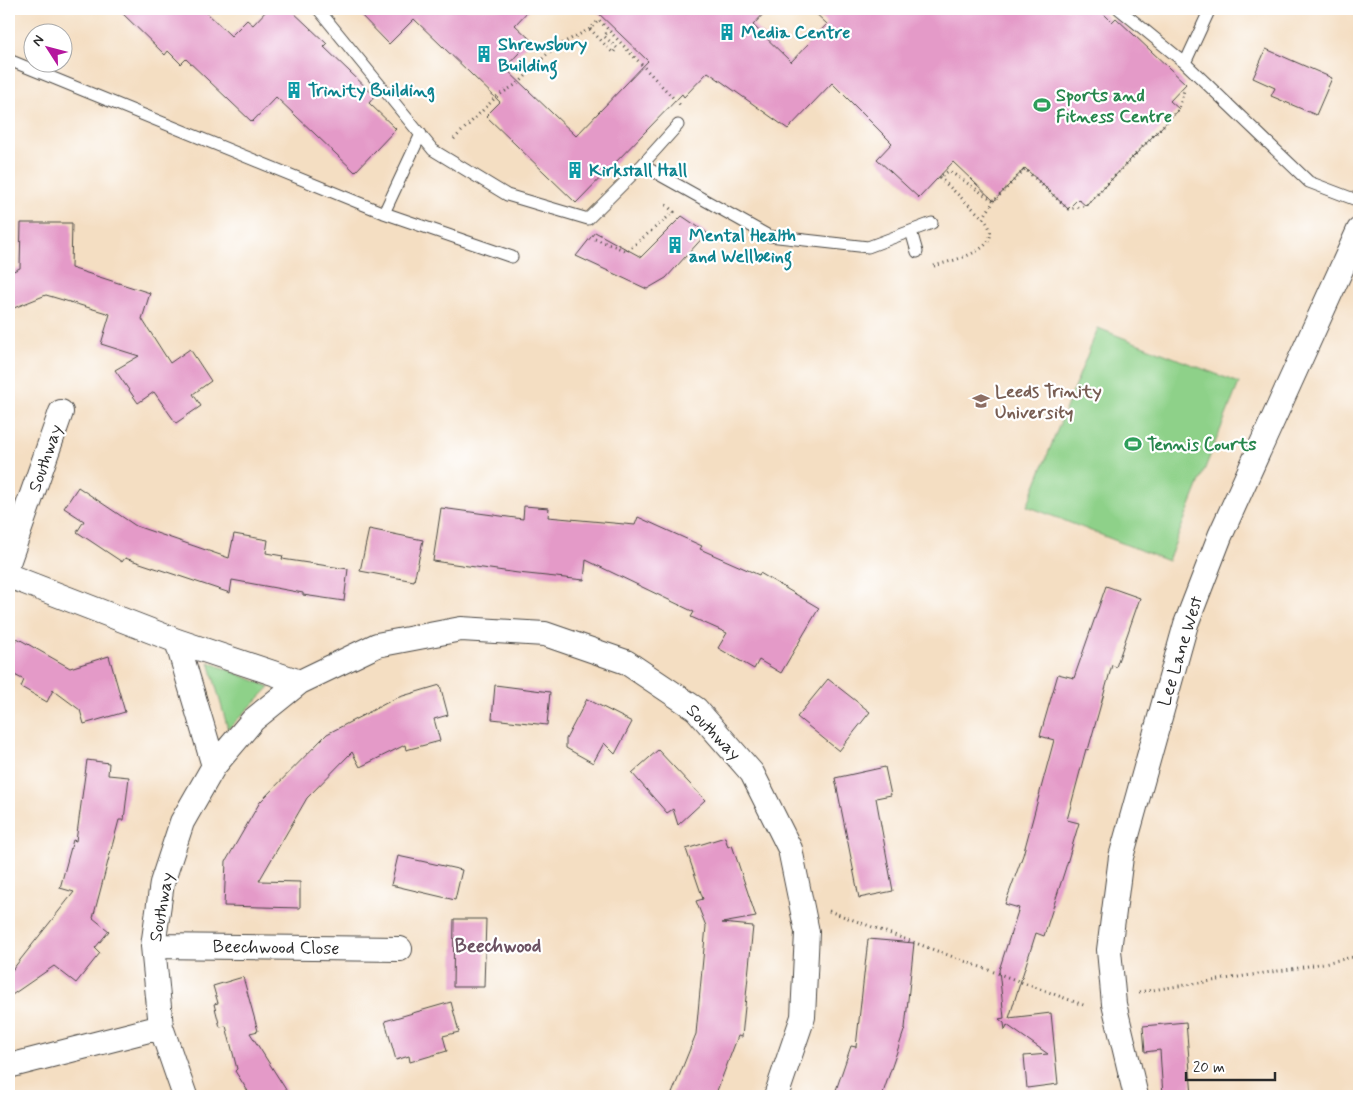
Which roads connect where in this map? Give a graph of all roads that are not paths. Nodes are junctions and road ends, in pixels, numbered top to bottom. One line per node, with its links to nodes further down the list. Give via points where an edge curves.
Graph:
1 (318, 9): 7 (lane)
2 (1119, 9): 5 (lane)
3 (1210, 9): 5 (lane)
4 (9, 60): 10 (lane)
5 (1185, 63): 9 (lane, via 1309,182)
6 (678, 125): 8 (lane)
7 (421, 134): 8 (lane, via 433,150 507,195 588,219); 10 (lane)
8 (642, 165): 13 (lane, via 769,236 868,247)
9 (1359, 201)
10 (384, 213): 15 (lane)
11 (932, 223): 13 (lane)
12 (1359, 230): 28 (street, Lee Lane West, via 1220,536 1186,624 1121,857 1109,950 1116,1010)
13 (911, 231): 14 (lane)
14 (917, 252)
15 (512, 256)
16 (61, 412): 17 (street, Southway)
17 (9, 560)
18 (9, 576): 19 (street)
19 (177, 640): 20 (street); 21 (street)
20 (300, 682): 21 (street, Southway, via 253,720); 27 (street, Southway, via 377,645 461,629 545,634 626,662 696,709 752,773 790,849 801,900 807,932 802,1017)
21 (214, 766): 22 (street, Southway, via 179,831 162,883)
22 (153, 946): 23 (street, Beechwood Close); 24 (street, Southway)
23 (400, 949)
24 (161, 1027): 25 (street); 26 (street, Southway)
25 (9, 1066)
26 (185, 1096)
27 (776, 1096)
28 (1136, 1096)

